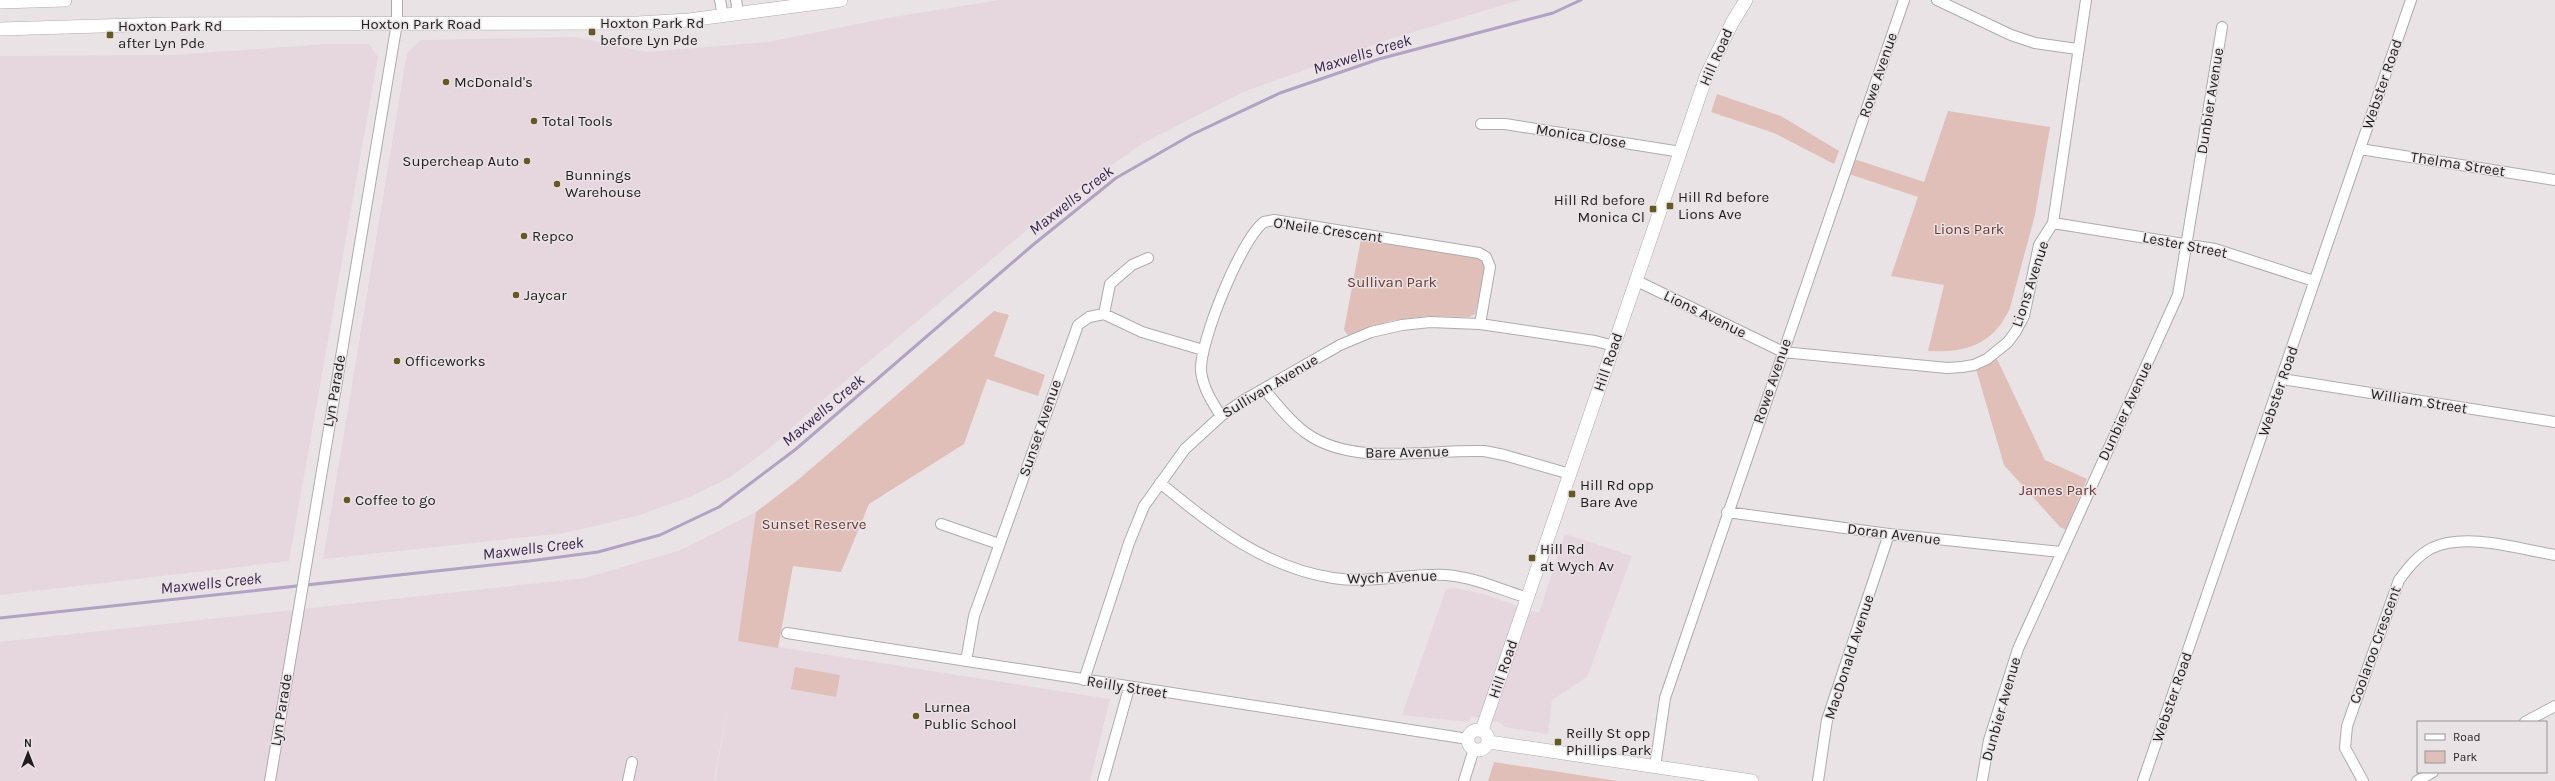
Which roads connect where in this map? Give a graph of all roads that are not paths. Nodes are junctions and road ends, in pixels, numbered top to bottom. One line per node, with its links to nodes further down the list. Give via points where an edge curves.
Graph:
1 (65, 0): 11 (main road)
2 (397, 0): 14 (street, Lyn Parade)
3 (720, 0): 13 (street)
4 (736, 0): 12 (street)
5 (840, 0): 12 (main road, Hoxton Park Road)
6 (1746, 0): 20 (main road, Hill Road, via 1707,74)
7 (1904, 0): 31 (street, Rowe Avenue)
8 (1937, 0): 17 (street, via 2017,37 2035,43)
9 (2086, 0): 17 (street, Lions Avenue)
10 (2411, 0): 19 (street, Webster Road)
11 (0, 2)
12 (738, 13): 13 (main road, Hoxton Park Road)
13 (723, 16): 14 (main road, Hoxton Park Road, via 608,23)
14 (397, 23): 16 (main road, Hoxton Park Road); 57 (street, Lyn Parade)
15 (2222, 27): 23 (street, Dunbier Avenue)
16 (0, 29)
17 (2077, 49): 22 (street, Lions Avenue)
18 (1481, 124): 20 (street, Monica Close, via 1505,124)
19 (2360, 148): 21 (street, Thelma Street); 26 (street, Webster Road)
20 (1681, 152): 25 (main road, Hill Road)
21 (2555, 180)
22 (2053, 223): 23 (street, Lester Street); 31 (street, Lions Avenue, via 2040,245 2024,316 2016,331 1999,350 1974,365 1947,368)
23 (2186, 244): 26 (street, Lester Street, via 2215,249); 42 (street, Dunbier Avenue, via 2178,295)
24 (1148, 258): 27 (street, via 1132,265 1110,284)
25 (1637, 281): 29 (main road, Hill Road); 31 (street, Lions Avenue)
26 (2314, 281): 32 (street, Webster Road)
27 (1104, 314): 30 (street, via 1113,316 1142,332); 41 (street, Sunset Avenue, via 1082,320 1074,332)
28 (1480, 324): 29 (street, Sullivan Avenue); 30 (street, O'Neile Crescent, via 1490,267 1486,257 1479,253 1270,220 1258,228 1239,257); 33 (street, Sullivan Avenue, via 1430,322 1380,329 1340,345)
29 (1614, 346): 36 (main road, Hill Road)
30 (1203, 350): 34 (street, O'Neile Crescent, via 1202,379)
31 (1783, 352): 38 (street, Rowe Avenue)
32 (2282, 379): 35 (street, William Street); 64 (street, Webster Road)
33 (1264, 389): 34 (street, Sullivan Avenue); 36 (street, Bare Avenue, via 1303,431 1318,441 1340,449 1362,453 1484,451)
34 (1221, 416): 37 (street, Sullivan Avenue, via 1184,449)
35 (2555, 422)
36 (1570, 474): 44 (main road, Hill Road)
37 (1160, 483): 44 (street, Wych Avenue, via 1233,540 1273,561 1303,572 1361,580 1452,576); 47 (street, Sullivan Avenue, via 1144,506 1134,530)
38 (1727, 512): 40 (street, Doran Avenue); 55 (street, Rowe Avenue, via 1665,698)
39 (941, 524): 41 (street)
40 (1889, 534): 42 (street, Doran Avenue); 62 (street, MacDonald Avenue, via 1827,720)
41 (999, 544): 46 (street, Sunset Avenue, via 973,621)
42 (2061, 552): 63 (street, Dunbier Avenue, via 2018,649 1989,740)
43 (2555, 555): 65 (street, Coolaroo Crescent, via 2470,541 2451,542 2432,548 2413,562 2399,580 2347,726 2345,748)
44 (1528, 598): 51 (main road, Hill Road)
45 (787, 633): 46 (street, Reilly Street)
46 (966, 661): 47 (street, Reilly Street)
47 (1084, 680): 48 (street, Reilly Street)
48 (1129, 688): 53 (street, Reilly Street); 59 (street)
49 (2555, 706): 50 (street)
50 (2527, 721)
51 (1482, 730): 52 (main road, via 1488,734); 53 (main road, via 1474,730)
52 (1489, 742): 53 (main road, via 1482,750); 55 (main road)
53 (1471, 744): 60 (street)
54 (632, 762): 58 (street)
55 (1655, 766): 61 (main road)
56 (2431, 773): 66 (street)
57 (270, 781)
58 (628, 781)
59 (1103, 781)
60 (1464, 781)
61 (1752, 781)
62 (1818, 781)
63 (1982, 781)
64 (2144, 781)
65 (2363, 781)
66 (2417, 781)

